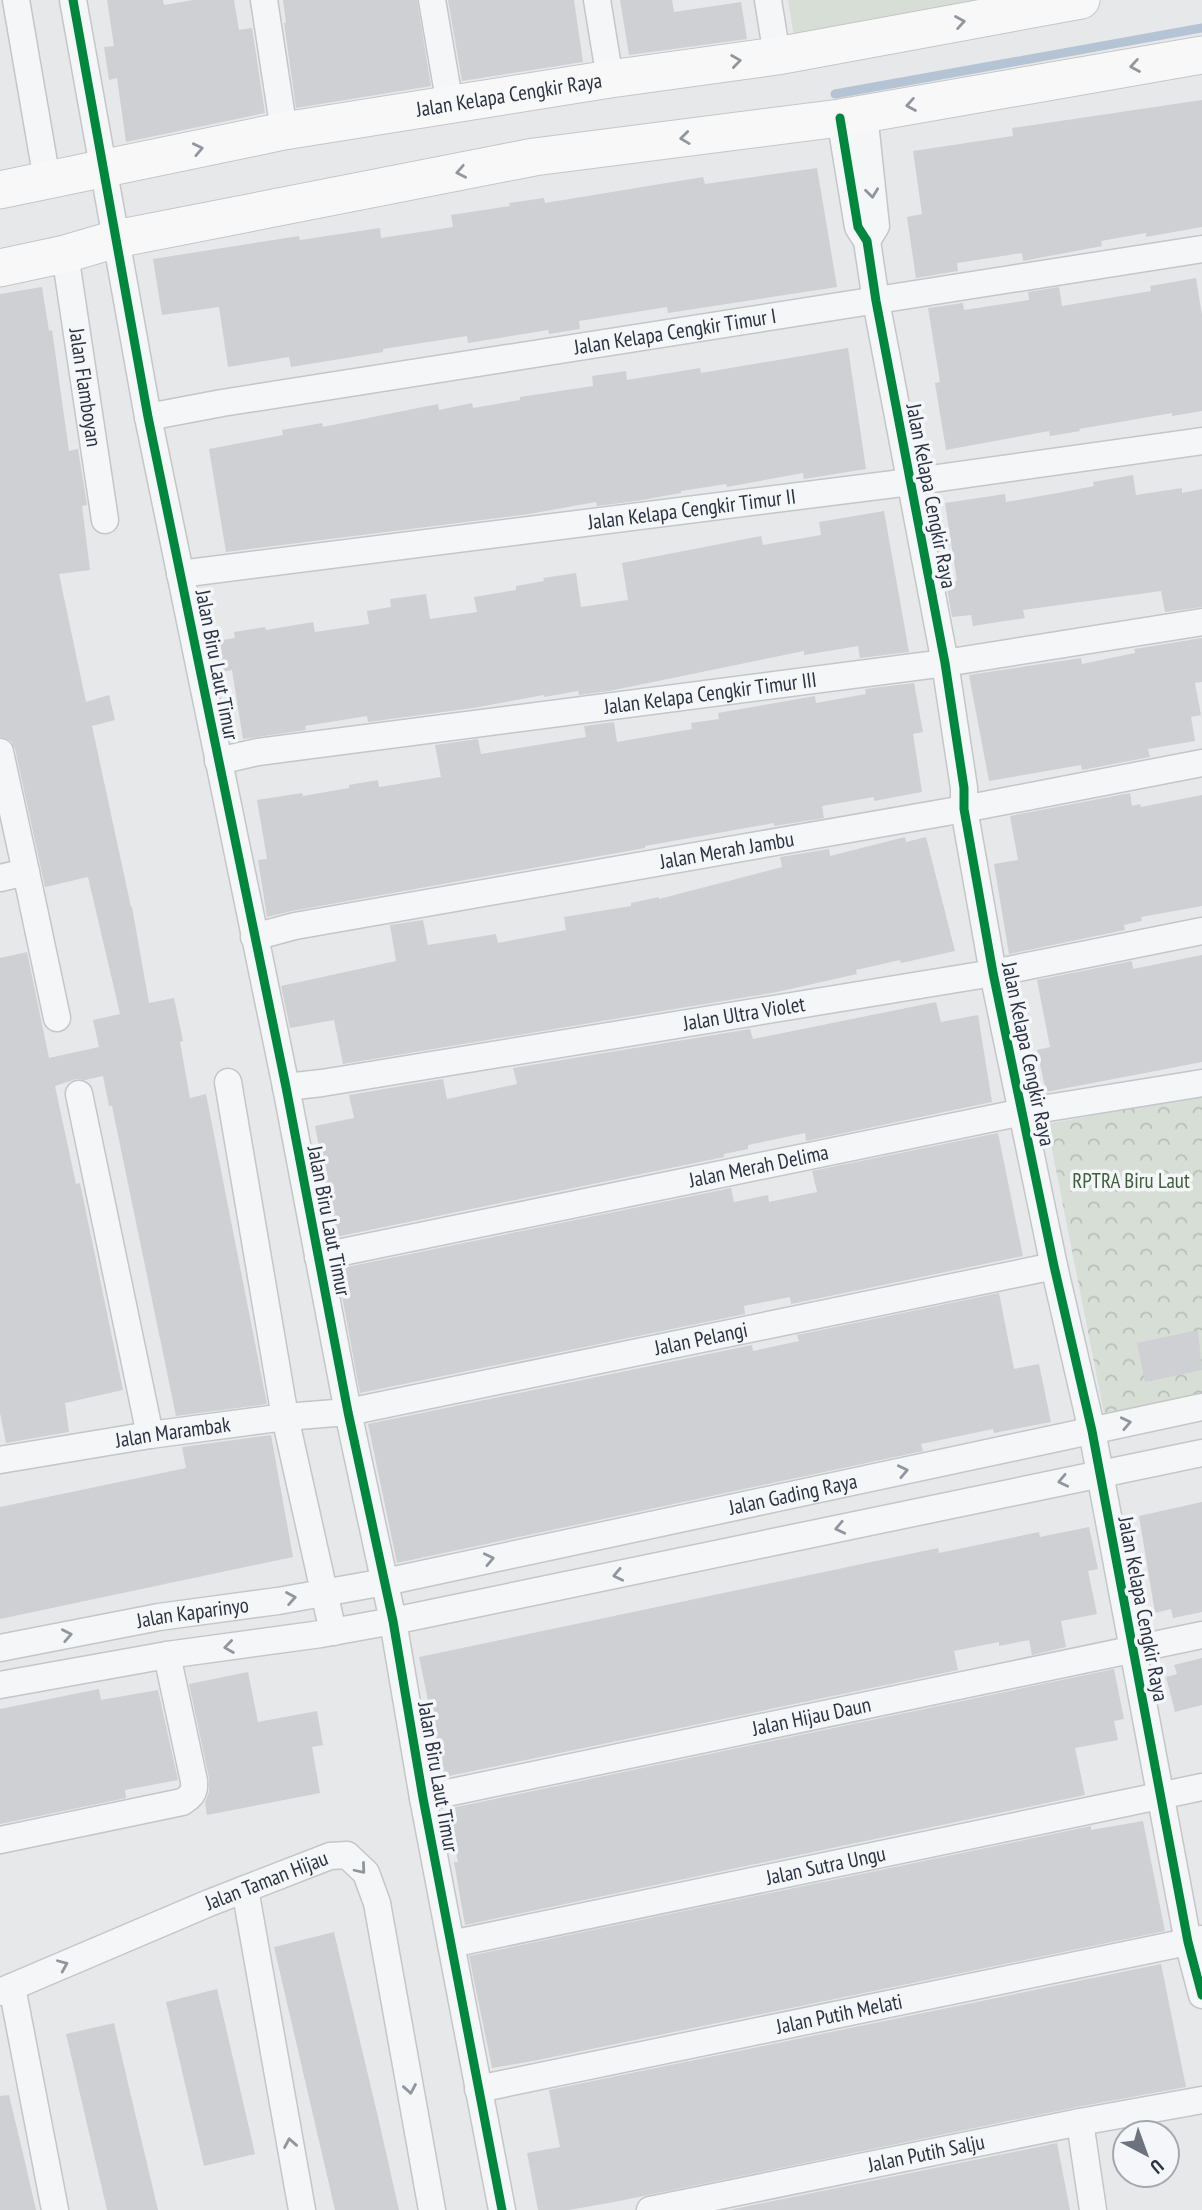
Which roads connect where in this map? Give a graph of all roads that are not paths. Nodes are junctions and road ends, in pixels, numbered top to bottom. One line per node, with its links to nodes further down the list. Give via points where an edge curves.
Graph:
1 (16, 0): 15 (street)
2 (73, 0): 14 (street)
3 (264, 0): 13 (street)
4 (432, 0): 11 (street)
5 (597, 0): 10 (street)
6 (768, 0): 9 (street)
7 (1081, 0): 9 (street, Jalan Kelapa Cengkir Raya, one-way to 7)
8 (1202, 55): 12 (street, one-way to 12)
9 (777, 56): 10 (street, Jalan Kelapa Cengkir Raya, one-way to 9)
10 (610, 79): 11 (street, Jalan Kelapa Cengkir Raya)
11 (450, 105): 13 (street, Jalan Kelapa Cengkir Raya)
12 (852, 115): 17 (street, one-way to 17, via 534,157); 20 (street, Jalan Kelapa Cengkir Raya, via 876,226 867,241)
13 (284, 131): 14 (street, Jalan Kelapa Cengkir Raya, one-way to 13)
14 (104, 168): 15 (street, Jalan Kelapa Cengkir Raya); 17 (street)
15 (49, 179): 16 (street, Jalan Kelapa Cengkir Raya)
16 (0, 190)
17 (90, 246): 19 (street); 21 (street, Jalan Biru Laut Timur); 24 (street, Jalan Flamboyan)
18 (1202, 249): 20 (street, Jalan Kelapa Cengkir Timur I)
19 (0, 268)
20 (876, 301): 21 (street, Jalan Kelapa Cengkir Timur I); 23 (street, Jalan Kelapa Cengkir Raya)
21 (148, 417): 25 (street, Jalan Biru Laut Timur)
22 (1202, 441): 23 (street, Jalan Kelapa Cengkir Timur II)
23 (910, 482): 25 (street, Jalan Kelapa Cengkir Timur II); 27 (street, Jalan Kelapa Cengkir Raya)
24 (105, 520)
25 (180, 574): 29 (street, Jalan Biru Laut Timur)
26 (1202, 622): 27 (street, Jalan Kelapa Cengkir Timur III)
27 (945, 663): 29 (street, Jalan Kelapa Cengkir Timur III, via 258,752); 31 (street, Jalan Kelapa Cengkir Raya)
28 (0, 752): 32 (street)
29 (218, 761): 35 (street, Jalan Biru Laut Timur)
30 (1202, 763): 31 (street, Jalan Merah Jambu)
31 (964, 808): 35 (street, Jalan Merah Jambu); 36 (street, Jalan Kelapa Cengkir Raya)
32 (26, 872): 33 (street); 37 (street)
33 (0, 878)
34 (1202, 932): 36 (street, Jalan Ultra Violet)
35 (254, 937): 40 (street, Jalan Biru Laut Timur)
36 (993, 973): 40 (street, Jalan Ultra Violet); 42 (street, Jalan Kelapa Cengkir Raya)
37 (57, 1018)
38 (229, 1082): 47 (street)
39 (1202, 1083): 42 (street, Jalan Merah Delima)
40 (286, 1087): 43 (street, Jalan Biru Laut Timur)
41 (79, 1094): 49 (street)
42 (1023, 1112): 43 (street, Jalan Merah Delima); 44 (street, Jalan Kelapa Cengkir Raya)
43 (318, 1257): 46 (street, Jalan Biru Laut Timur)
44 (1054, 1266): 46 (street, Jalan Pelangi); 48 (street, Jalan Kelapa Cengkir Raya)
45 (1202, 1406): 48 (street, Jalan Gading Raya, one-way to 45)
46 (343, 1412): 47 (street, Jalan Marambak); 54 (street, Jalan Biru Laut Timur)
47 (290, 1417): 49 (street, Jalan Marambak); 55 (street)
48 (1092, 1431): 52 (street, Jalan Kelapa Cengkir Raya); 53 (street, Jalan Gading Raya, one-way to 48)
49 (150, 1435): 51 (street, Jalan Marambak)
50 (1202, 1453): 52 (street, Jalan Gading Raya)
51 (0, 1460)
52 (1099, 1474): 56 (street, Jalan Gading Raya, one-way to 56); 61 (street, Jalan Kelapa Cengkir Raya)
53 (422, 1574): 54 (street, Jalan Gading Raya); 56 (street)
54 (380, 1583): 55 (street, Jalan Kaparinyo); 57 (street, Jalan Biru Laut Timur)
55 (330, 1591): 58 (street); 60 (street, Jalan Kaparinyo, one-way to 55)
56 (430, 1614): 57 (street, Jalan Gading Raya)
57 (390, 1622): 58 (street, Jalan Gading Raya); 66 (street, Jalan Biru Laut Timur)
58 (331, 1632): 62 (street, Jalan Gading Raya, one-way to 62)
59 (1202, 1635): 61 (street, Jalan Hijau Daun)
60 (0, 1648)
61 (1133, 1649): 65 (street, Jalan Kelapa Cengkir Raya); 66 (street, Jalan Hijau Daun)
62 (167, 1655): 63 (street, Jalan Gading Raya); 67 (street, via 194,1781 191,1797)
63 (0, 1685)
64 (1202, 1787): 65 (street, Jalan Sutra Ungu)
65 (1160, 1796): 69 (street, Jalan Kelapa Cengkir Raya); 70 (street, Jalan Sutra Ungu)
66 (423, 1798): 70 (street, Jalan Biru Laut Timur)
67 (0, 1840)
68 (245, 1889): 71 (street, Jalan Taman Hijau, one-way to 68); 77 (street, one-way to 68); 78 (street, Jalan Taman Hijau, one-way to 78, via 330,1856 347,1855 366,1873 377,1903)
69 (1195, 1941): 72 (street, Jalan Kelapa Cengkir Raya); 73 (street, Jalan Putih Melati)
70 (451, 1944): 73 (street, Jalan Biru Laut Timur)
71 (6, 1989): 76 (street)
72 (1202, 1995)
73 (478, 2089): 79 (street, Jalan Biru Laut Timur)
74 (1202, 2100): 75 (street, Jalan Putih Salju)
75 (1080, 2122): 80 (street, Jalan Putih Salju); 81 (street)
76 (55, 2210)
77 (302, 2210)
78 (432, 2210)
79 (502, 2210)
80 (650, 2210)
81 (1093, 2210)

